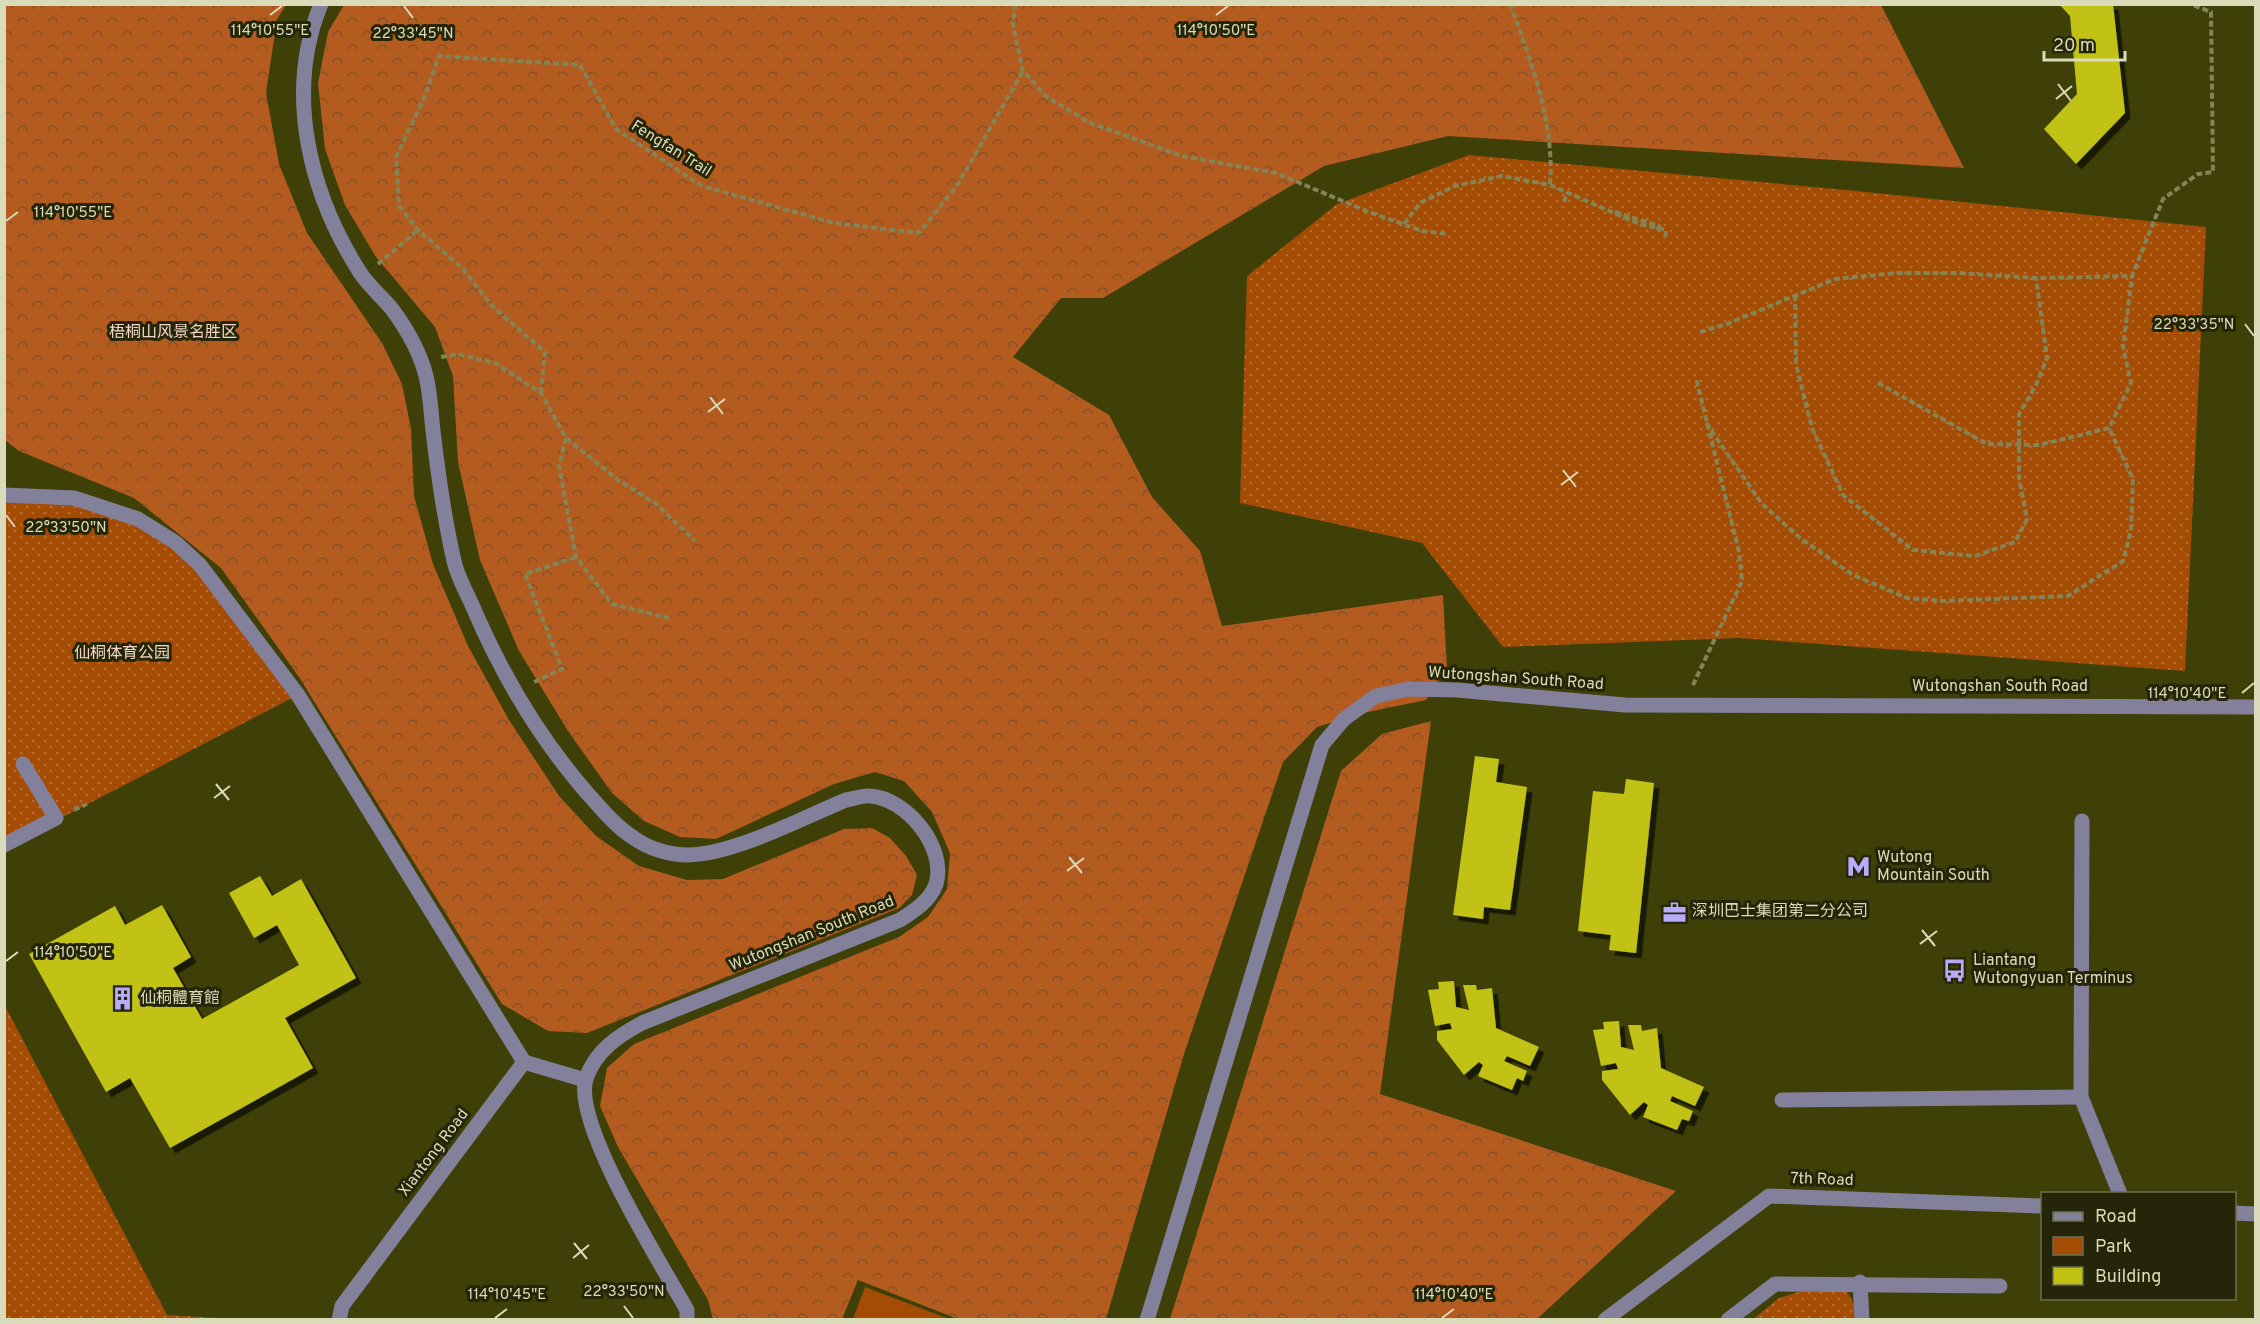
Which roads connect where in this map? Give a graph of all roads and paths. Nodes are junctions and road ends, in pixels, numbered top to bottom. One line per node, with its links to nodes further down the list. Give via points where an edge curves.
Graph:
1 (321, 4): 16 (street, Wutongshan South Road, via 310,31 304,68 309,152 322,198)
2 (1015, 4): 5 (path, via 1013,26)
3 (1510, 4): 6 (path, via 1547,121)
4 (2190, 5): 15 (path, via 2211,12 2214,172 2198,174 2163,198)
5 (1023, 71): 10 (path, via 1047,97 1088,122 1182,156 1276,173); 11 (path, Fengfan Trail, via 958,184 919,232 834,223 702,186 616,129 579,65 439,56 396,157 399,206)
6 (1550, 185): 7 (path); 10 (path, via 1502,176 1455,186 1420,202)
7 (1567, 193): 8 (path); 9 (path)
8 (1564, 202)
9 (1607, 210): 12 (path, via 1659,226); 14 (path, via 1666,230)
10 (1404, 225): 13 (path)
11 (418, 230): 16 (path); 23 (path, via 463,269 491,304 545,352)
12 (1657, 233)
13 (1447, 234)
14 (1665, 240)
15 (2132, 276): 17 (path); 25 (path, via 2123,346 2131,383)
16 (363, 277): 20 (street, Wutongshan South Road, via 392,310 412,340)
17 (2036, 278): 18 (path, via 1896,273 1835,279); 27 (path, via 2047,358 2019,414)
18 (1795, 295): 19 (path); 27 (path, via 1796,364 1812,428 1843,495 1913,549 1975,556 2014,543 2027,519 2019,478)
19 (1700, 332)
20 (420, 361): 23 (path, via 458,354 497,364); 32 (street, Wutongshan South Road, via 426,375 441,498 456,568 487,641)
21 (1696, 378): 24 (path)
22 (1878, 383): 27 (path, via 1987,444)
23 (541, 393): 26 (path)
24 (1706, 423): 25 (path, via 1762,504 1800,538 1853,575 1907,598 1942,601 2068,596 2123,561 2131,530 2133,478); 33 (path, via 1739,552 1742,580)
25 (2109, 428): 27 (path, via 2039,445)
26 (566, 438): 29 (path, via 618,480 655,503); 30 (path, via 559,466)
27 (2019, 444)
28 (4, 495): 38 (street, via 75,498 138,519 175,542 200,565 298,695)
29 (695, 541)
30 (576, 556): 31 (path, via 612,604); 32 (path, via 525,574 562,669)
31 (669, 618)
32 (514, 691): 39 (street, Wutongshan South Road, via 568,771 605,814 634,838 663,852 711,852 846,800 870,796 913,817 929,838 937,860 936,884 922,905 900,920 642,1023 618,1036 600,1053)
33 (1683, 705): 34 (street, Wutongshan South Road); 50 (street, Wutongshan South Road, via 1624,705 1408,689 1376,696 1344,719 1322,745)
34 (2256, 706)
35 (23, 764): 37 (street, via 56,818)
36 (2082, 821): 40 (street)
37 (4, 845)
38 (524, 1062): 39 (street); 48 (street, Xiantong Road, via 342,1306)
39 (585, 1080): 49 (street, via 587,1111 601,1152 687,1311)
40 (2081, 1097): 41 (street); 42 (street)
41 (1782, 1100)
42 (2119, 1192)
43 (2041, 1206): 51 (street, 7th Road, via 1769,1196)
44 (2236, 1213): 45 (street)
45 (2256, 1214)
46 (1860, 1282): 47 (street); 52 (street, via 1776,1284); 53 (street)
47 (2000, 1286)
48 (339, 1320)
49 (687, 1320)
50 (1147, 1320)
51 (1605, 1320)
52 (1728, 1320)
53 (1862, 1320)

